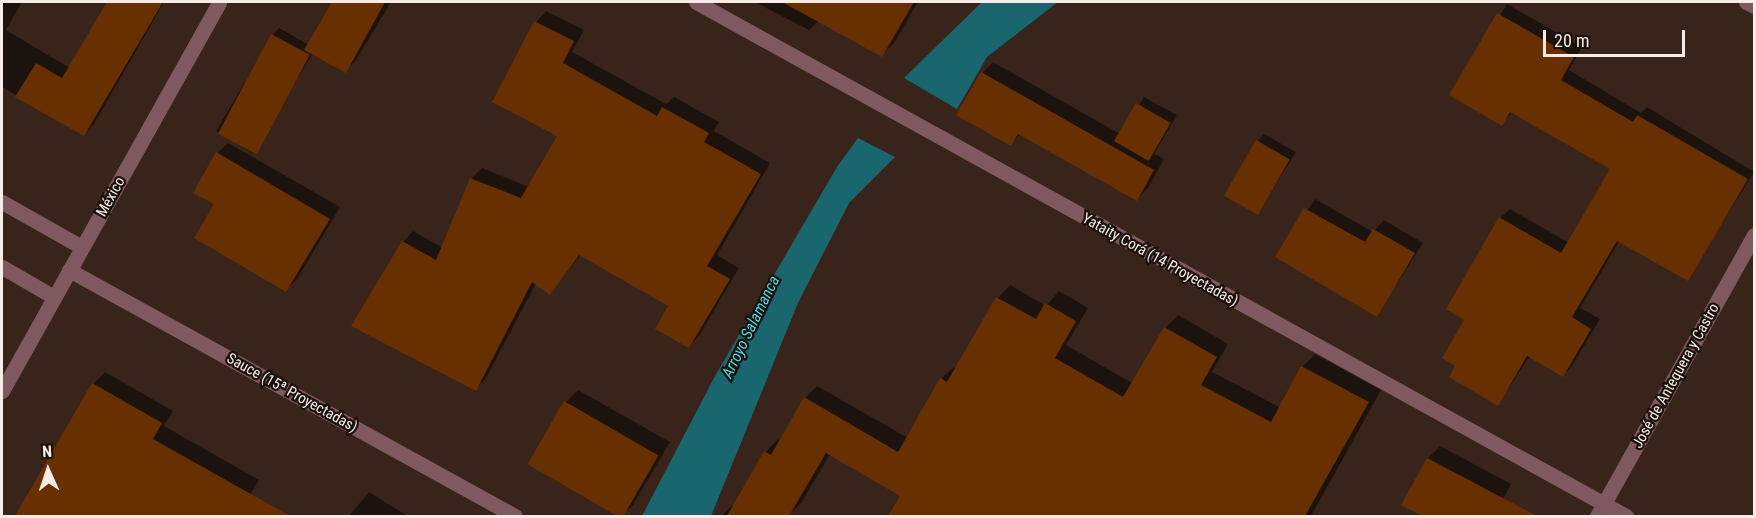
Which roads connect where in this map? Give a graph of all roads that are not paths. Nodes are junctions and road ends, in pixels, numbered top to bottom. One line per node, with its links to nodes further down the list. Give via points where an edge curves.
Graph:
1 (219, 2): 7 (street, México)
2 (696, 2): 12 (street, Yataity Corá (14 Proyectadas))
3 (1746, 2): 4 (street)
4 (1755, 6)
5 (2, 202): 7 (street)
6 (1755, 235): 12 (street, José de Antequera y Castro)
7 (82, 247): 9 (street, México)
8 (2, 267): 10 (street)
9 (69, 270): 10 (street, México); 13 (street, Sauce (15ª Proyectadas))
10 (54, 297): 11 (street, México)
11 (2, 391)
12 (1600, 510): 14 (street, Yataity Corá (14 Proyectadas))
13 (515, 516)
14 (1626, 516)

